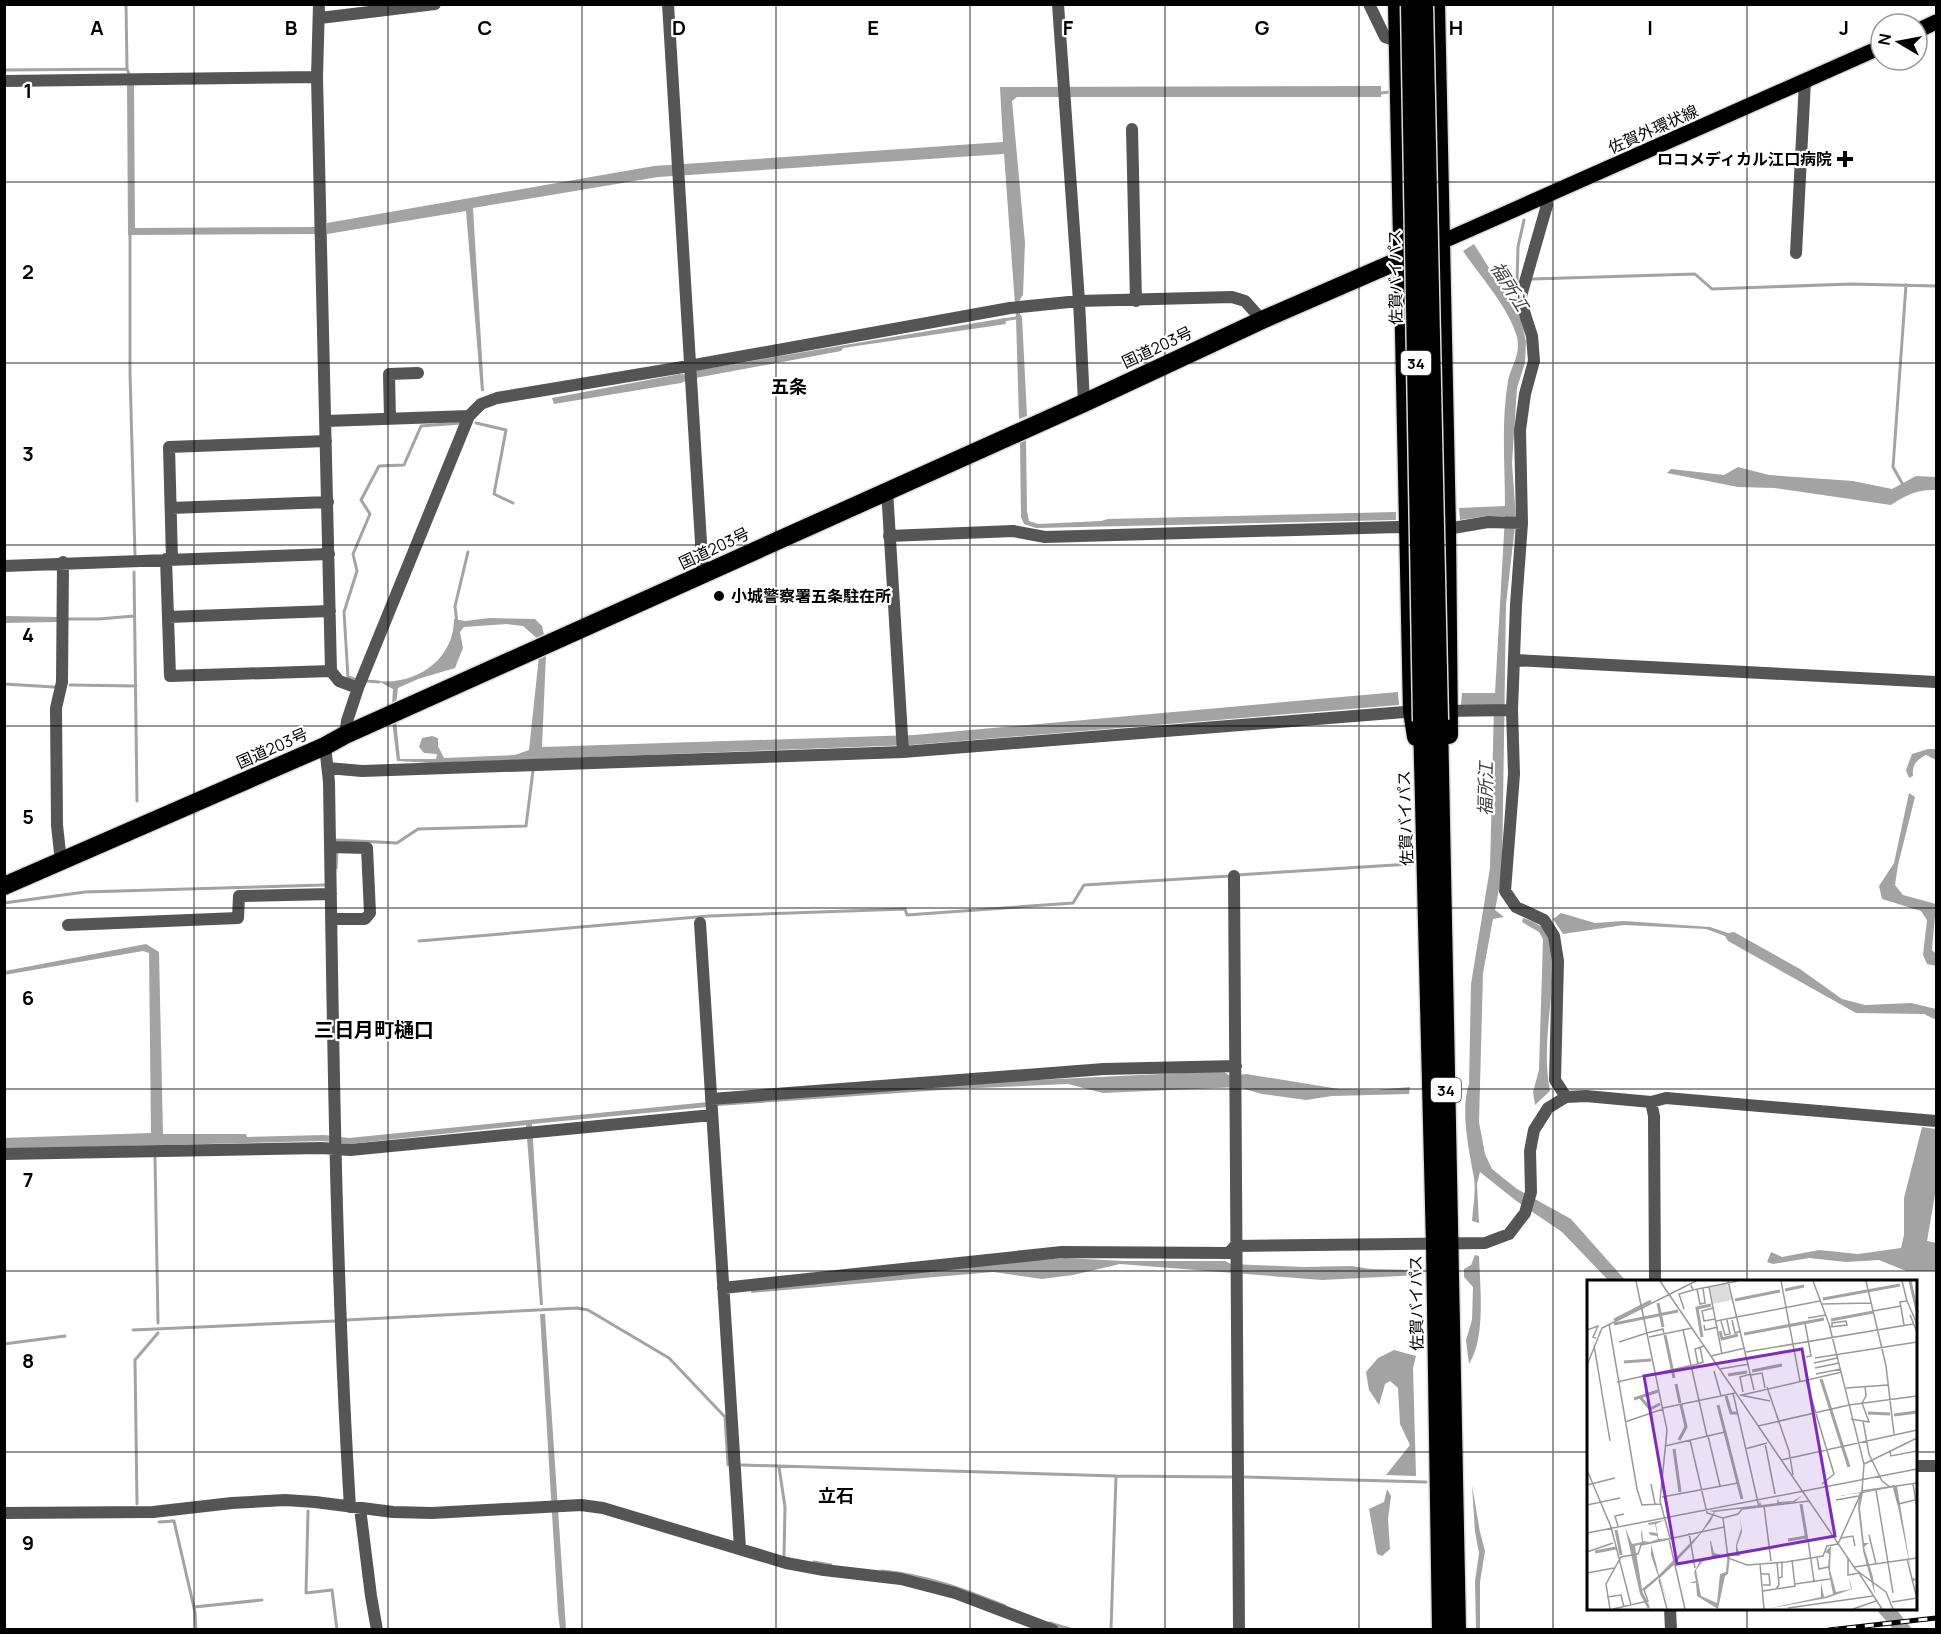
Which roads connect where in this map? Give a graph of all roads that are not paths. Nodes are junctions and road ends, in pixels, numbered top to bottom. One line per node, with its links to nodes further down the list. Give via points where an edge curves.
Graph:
1 (319, 4): 10 (street)
2 (435, 4): 10 (street)
3 (668, 4): 24 (street)
4 (1058, 4): 21 (street)
5 (1369, 4): 11 (street, via 1384,37)
6 (1397, 4): 11 (highway)
7 (1410, 4): 50 (highway, 佐賀バイパス / 34, bridge)
8 (1424, 4): 50 (highway, 佐賀バイパス / 34, bridge)
9 (1436, 4): 18 (highway)
10 (320, 18): 13 (street)
11 (1397, 41): 20 (highway)
12 (1869, 52): 15 (main road, 佐賀外環状線)
13 (317, 77): 14 (street); 29 (street)
14 (4, 81)
15 (1805, 81): 17 (main road, 佐賀外環状線); 19 (street)
16 (1132, 129): 22 (street)
17 (1545, 197): 18 (main road, 佐賀外環状線); 34 (street, via 1547,205 1521,296 1534,346 1520,430)
18 (1439, 243): 20 (highway, 国道203号); 36 (highway)
19 (1796, 254)
20 (1402, 260): 23 (highway, 国道203号); 35 (highway)
21 (1079, 301): 22 (street); 24 (street, via 1016,307); 26 (street)
22 (1136, 301): 23 (street, via 1232,297 1245,301)
23 (1262, 320): 26 (highway, 国道203号)
24 (690, 366): 27 (street, via 497,398 481,404); 42 (street)
25 (418, 373): 28 (street, via 389,374)
26 (1084, 403): 31 (highway, 国道203号)
27 (469, 416): 28 (street); 48 (street)
28 (390, 419): 29 (street)
29 (326, 422): 30 (street)
30 (326, 441): 32 (street); 33 (street, via 169,447)
31 (887, 490): 37 (street); 42 (highway, 国道203号)
32 (328, 502): 33 (street); 38 (street)
33 (171, 508): 39 (street)
34 (1522, 523): 36 (street, via 1488,522); 45 (street)
35 (1409, 529): 37 (street, via 1045,537 1013,531); 50 (highway)
36 (1447, 529): 50 (highway)
37 (889, 536): 53 (street)
38 (329, 554): 39 (street); 43 (street)
39 (169, 559): 40 (street); 44 (street)
40 (63, 562): 41 (street); 56 (street, via 62,682 56,708 57,825)
41 (4, 566)
42 (703, 575): 51 (highway, 国道203号)
43 (330, 611): 44 (street); 46 (street)
44 (168, 617): 46 (street, via 170,676)
45 (1514, 660): 47 (street); 49 (street)
46 (331, 671): 48 (street, via 339,681)
47 (1936, 682)
48 (358, 688): 51 (street)
49 (1512, 710): 50 (street); 64 (street, via 1514,774 1505,891 1516,907 1544,920 1554,936 1558,961 1555,1080)
50 (1430, 716): 53 (street); 71 (highway, 佐賀バイパス / 34, via 1441,884); 71 (highway, 佐賀バイパス / 34, via 1422,784)
51 (345, 735): 52 (highway, 国道203号)
52 (325, 746): 54 (street); 56 (highway, 国道203号)
53 (903, 752): 54 (street, via 362,771)
54 (328, 768): 55 (street)
55 (336, 847): 59 (street); 60 (street, via 367,848 370,913 365,918)
56 (62, 861): 58 (highway, 国道203号)
57 (1234, 876): 63 (street)
58 (4, 886)
59 (331, 894): 60 (street); 62 (street, via 239,896 238,918)
60 (331, 919): 69 (street)
61 (700, 923): 65 (street)
62 (68, 925)
63 (1236, 1070): 65 (street, via 1104,1070); 72 (street)
64 (1566, 1097): 66 (street); 71 (street, via 1548,1108 1534,1130 1531,1192 1525,1213 1509,1234 1485,1244)
65 (711, 1099): 67 (street)
66 (1651, 1102): 68 (street, via 1666,1098); 73 (street)
67 (712, 1114): 69 (street); 74 (street)
68 (1936, 1121)
69 (336, 1150): 70 (street); 78 (street, via 340,1332)
70 (4, 1154)
71 (1443, 1244): 72 (street); 75 (highway, 佐賀バイパス / 34)
72 (1235, 1246): 74 (street, via 1229,1252 1062,1252); 84 (street)
73 (1655, 1280)
74 (723, 1288): 80 (street)
75 (1446, 1458): 85 (highway, 佐賀バイパス / 34); 86 (highway, 佐賀バイパス / 34)
76 (1917, 1466): 77 (street)
77 (1936, 1466)
78 (355, 1508): 79 (street, via 285,1500 153,1512); 80 (street, via 432,1512 581,1505); 82 (street)
79 (4, 1513)
80 (740, 1548): 83 (street, via 786,1563 901,1579 955,1593)
81 (1670, 1610): 87 (street)
82 (377, 1629)
83 (1053, 1629)
84 (1239, 1629)
85 (1442, 1629)
86 (1457, 1629)
87 (1671, 1629)

